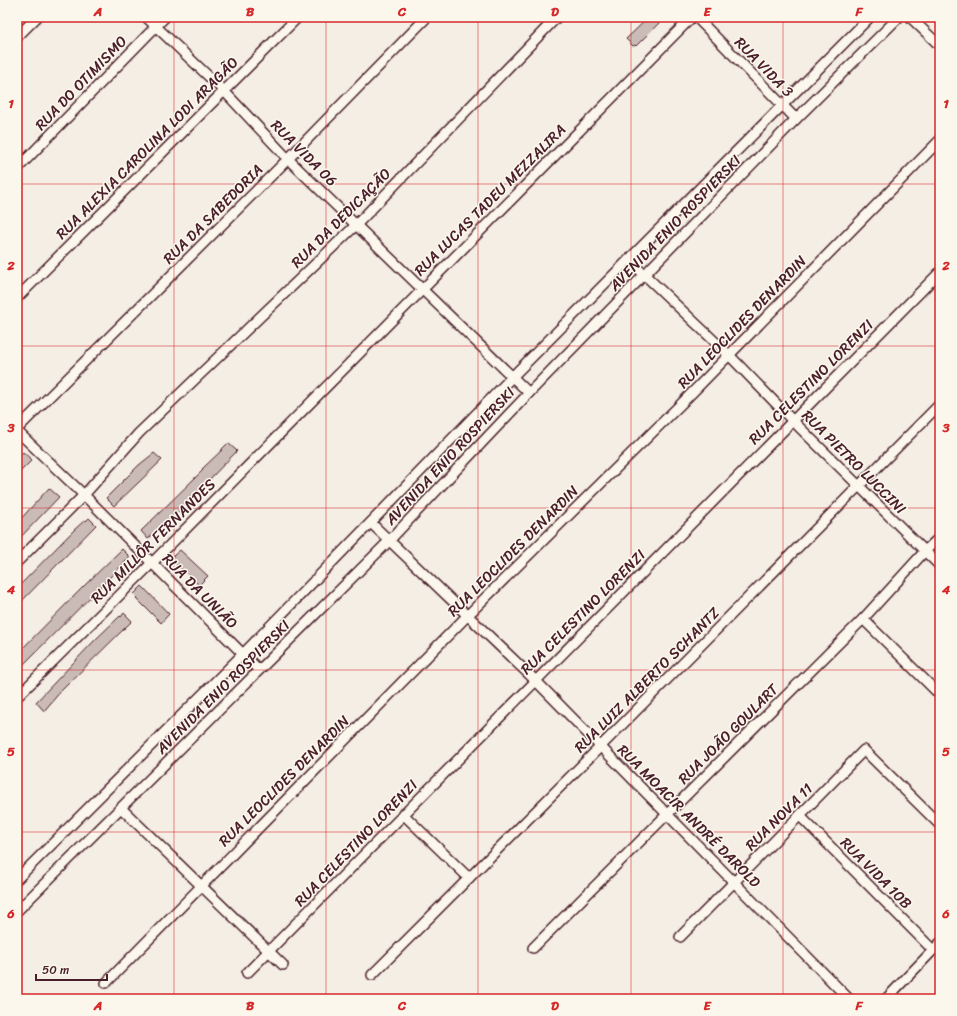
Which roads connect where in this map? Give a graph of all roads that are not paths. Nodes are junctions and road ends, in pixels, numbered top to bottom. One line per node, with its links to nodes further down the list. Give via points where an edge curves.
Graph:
1 (37, 17): 13 (street)
2 (146, 17): 12 (street, RUA VIDA 06)
3 (165, 17): 12 (street, RUA DO OTIMISMO)
4 (298, 17): 15 (street, RUA ALEXIA CAROLINA LODI ARAGÃO)
5 (427, 17): 19 (street, RUA DA SABEDORIA)
6 (558, 17): 21 (street, RUA DA DEDICAÇÃO)
7 (692, 17): 25 (street, RUA LUCAS TADEU MEZZALIRA)
8 (696, 17): 16 (street, RUA VIDA 3)
9 (870, 17): 16 (street, AVENIDA ENIO ROSPIERSKI)
10 (899, 17): 17 (street, AVENIDA ENIO ROSPIERSKI)
11 (910, 17): 14 (street)
12 (156, 27): 15 (street, RUA VIDA 06); 20 (street, RUA DO OTIMISMO)
13 (17, 37)
14 (940, 46)
15 (224, 91): 19 (street, RUA VIDA 06); 26 (street, RUA ALEXIA CAROLINA LODI ARAGÃO)
16 (783, 106): 17 (street, RUA VIDA 3); 22 (street, AVENIDA ENIO ROSPIERSKI)
17 (796, 119): 24 (street, AVENIDA ENIO ROSPIERSKI)
18 (940, 140): 27 (street, RUA LEOCLIDES DENARDIN)
19 (288, 159): 21 (street, RUA VIDA 06); 33 (street, RUA DA SABEDORIA)
20 (17, 169)
21 (356, 225): 25 (street, RUA VIDA 06); 35 (street, RUA DA DEDICAÇÃO, via 139,433)
22 (629, 260): 24 (street, RUA PIETRO LUCCINI); 28 (street, AVENIDA ENIO ROSPIERSKI)
23 (940, 272): 32 (street, RUA CELESTINO LORENZI)
24 (645, 274): 27 (street, RUA PIETRO LUCCINI); 29 (street, AVENIDA ENIO ROSPIERSKI)
25 (422, 288): 28 (street, RUA VIDA 06); 30 (street, RUA LUCAS TADEU MEZZALIRA)
26 (17, 298)
27 (729, 355): 32 (street, RUA PIETRO LUCCINI); 43 (street, RUA LEOCLIDES DENARDIN)
28 (513, 376): 29 (street, RUA VIDA 06); 36 (street, AVENIDA ENIO ROSPIERSKI)
29 (529, 393): 38 (street, AVENIDA ENIO ROSPIERSKI)
30 (309, 404): 41 (street, RUA MILLÔR FERNANDES)
31 (940, 404): 34 (street, RUA LUIZ ALBERTO SCHANTZ)
32 (792, 420): 34 (street, RUA PIETRO LUCCINI); 47 (street, RUA CELESTINO LORENZI)
33 (17, 430): 35 (street, RUA DA UNIÃO)
34 (858, 486): 39 (street, RUA PIETRO LUCCINI); 50 (street, RUA LUIZ ALBERTO SCHANTZ)
35 (84, 494): 40 (street, RUA DA DEDICAÇÃO); 41 (street, RUA DA UNIÃO)
36 (370, 523): 38 (street, RUA MOACIR ANDRÉ DAROLD); 45 (street, AVENIDA ENIO ROSPIERSKI)
37 (940, 537): 39 (street, RUA JOÃO GOULART)
38 (389, 541): 43 (street, RUA MOACIR ANDRÉ DAROLD); 46 (street, AVENIDA ENIO ROSPIERSKI)
39 (925, 551): 42 (street, RUA PIETRO LUCCINI); 44 (street, RUA JOÃO GOULART)
40 (17, 562)
41 (152, 563): 45 (street, RUA DA UNIÃO); 49 (street, RUA MILLÔR FERNANDES)
42 (940, 566)
43 (468, 615): 47 (street, RUA MOACIR ANDRÉ DAROLD); 59 (street, RUA LEOCLIDES DENARDIN)
44 (863, 619): 48 (street); 53 (street, RUA JOÃO GOULART)
45 (243, 654): 46 (street, RUA DA UNIÃO); 57 (street, AVENIDA ENIO ROSPIERSKI)
46 (259, 670): 51 (street, AVENIDA ENIO ROSPIERSKI)
47 (536, 681): 50 (street, RUA MOACIR ANDRÉ DAROLD); 52 (street, RUA CELESTINO LORENZI)
48 (940, 695)
49 (17, 697)
50 (600, 747): 53 (street, RUA MOACIR ANDRÉ DAROLD); 56 (street, RUA LUIZ ALBERTO SCHANTZ)
51 (121, 808): 59 (street); 60 (street, AVENIDA ENIO ROSPIERSKI)
52 (404, 814): 56 (street); 64 (street, RUA CELESTINO LORENZI)
53 (668, 815): 58 (street, RUA MOACIR ANDRÉ DAROLD); 63 (street, RUA JOÃO GOULART)
54 (800, 816): 55 (street, RUA NOVA 11, via 864,750); 58 (street, RUA NOVA 11); 62 (street, RUA VIDA 10B)
55 (940, 825)
56 (469, 878): 67 (street, RUA LUIZ ALBERTO SCHANTZ)
57 (17, 879)
58 (734, 882): 61 (street, RUA NOVA 11); 69 (street, RUA MOACIR ANDRÉ DAROLD)
59 (200, 886): 64 (street); 68 (street, RUA LEOCLIDES DENARDIN)
60 (17, 911)
61 (680, 937)
62 (937, 946): 70 (street)
63 (533, 948)
64 (269, 951): 65 (street); 66 (street, RUA CELESTINO LORENZI)
65 (283, 965)
66 (247, 973)
67 (372, 975)
68 (106, 983)
69 (849, 999)
70 (886, 999)

